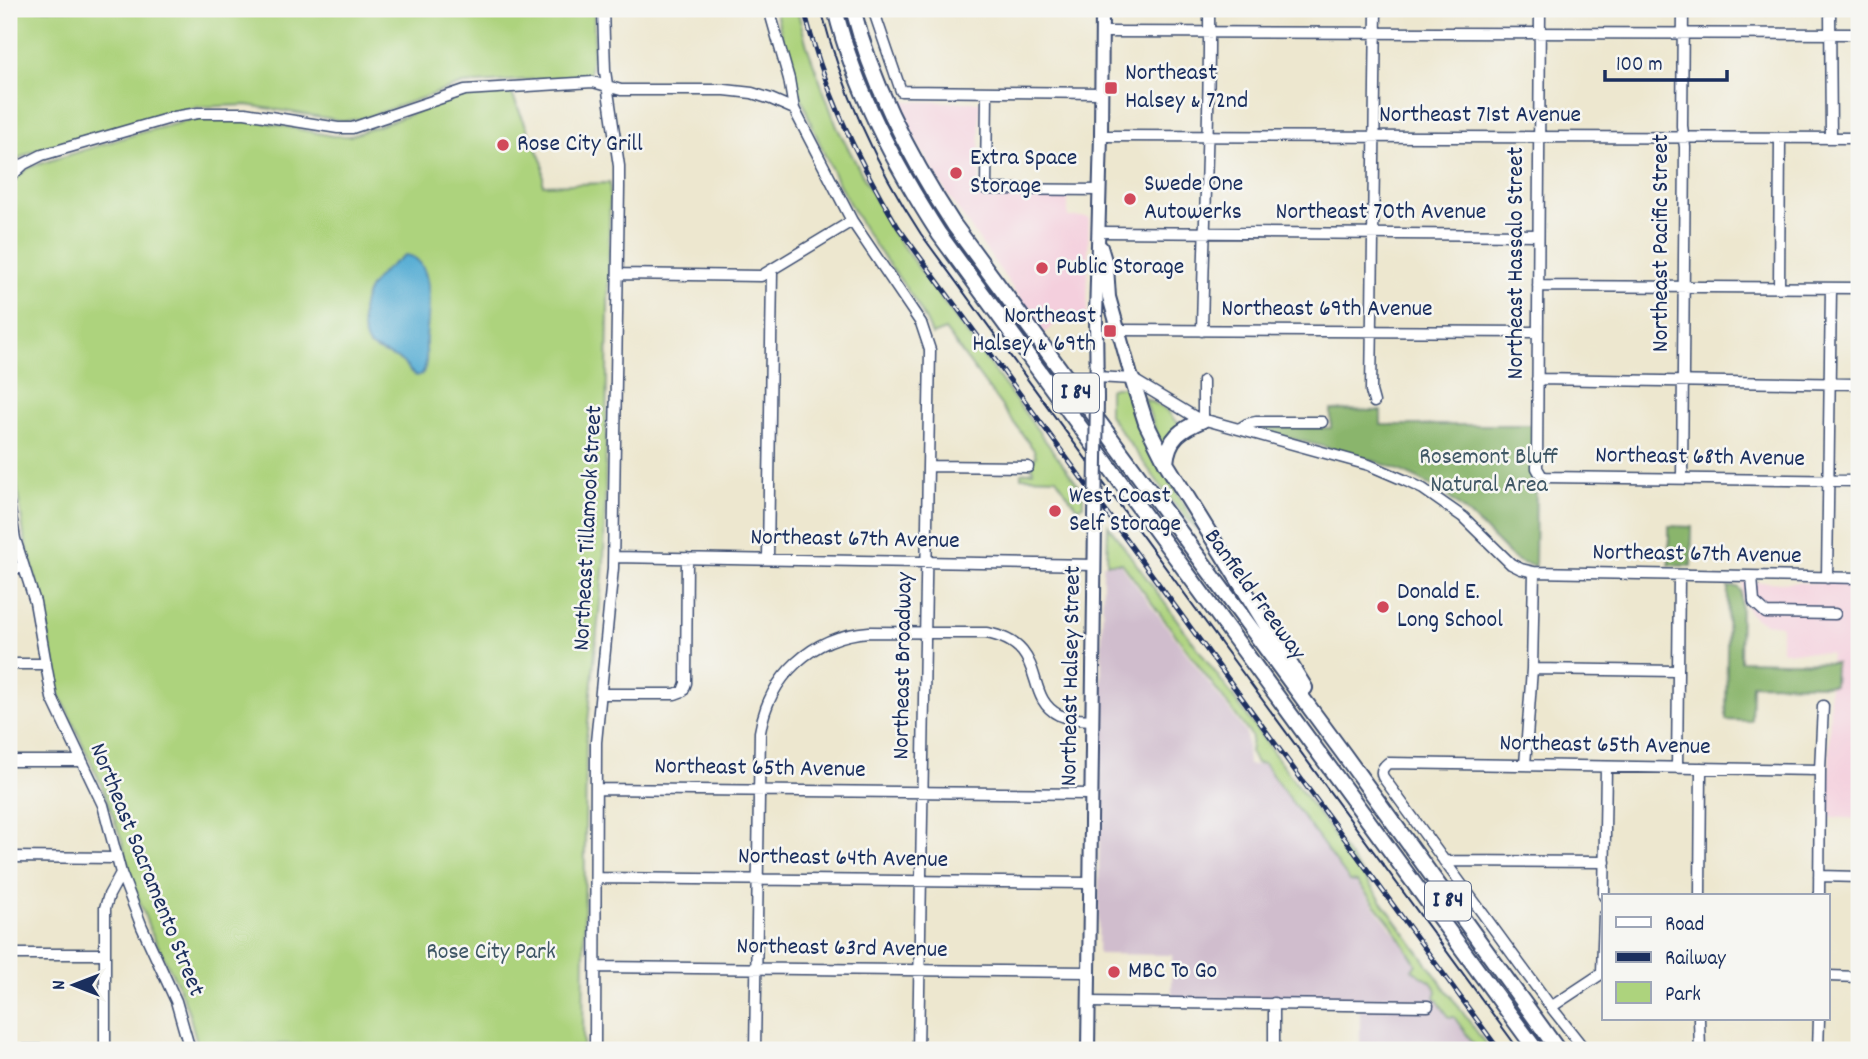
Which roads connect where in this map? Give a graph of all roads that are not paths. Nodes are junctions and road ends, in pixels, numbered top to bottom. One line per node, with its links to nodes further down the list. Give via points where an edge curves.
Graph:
1 (603, 9): 19 (street, Northeast Tillamook Street)
2 (769, 9): 22 (street, Northeast Broadway)
3 (835, 9): 140 (highway, Banfield Freeway / I 84, via 871,112 934,226)
4 (853, 9): 89 (highway, Banfield Freeway / I 84, via 894,122 954,225)
5 (873, 9): 20 (street, via 901,91)
6 (1101, 9): 12 (main road, Northeast Halsey Street)
7 (1209, 9): 13 (street)
8 (1376, 9): 14 (street)
9 (1539, 9): 15 (street, Northeast Hassalo Street)
10 (1683, 9): 16 (street, Northeast Pacific Street)
11 (1830, 9): 17 (street)
12 (1101, 32): 13 (street); 21 (main road, Northeast Halsey Street)
13 (1209, 32): 14 (street); 24 (street)
14 (1376, 32): 15 (street); 25 (street)
15 (1539, 33): 16 (street); 26 (street, Northeast Hassalo Street)
16 (1683, 33): 17 (street); 27 (street, Northeast Pacific Street)
17 (1830, 34): 18 (street); 29 (street)
18 (1859, 34)
19 (607, 87): 22 (street, via 752,93); 31 (street, via 593,82 465,90 352,128 245,113 198,113 42,155); 39 (street, Northeast Tillamook Street, via 620,175)
20 (987, 92): 21 (street); 32 (street, via 986,189)
21 (1101, 93): 23 (main road, Northeast Halsey Street)
22 (794, 109): 33 (street, Northeast Broadway)
23 (1101, 136): 24 (street, Northeast 71st Avenue); 32 (main road, Northeast Halsey Street)
24 (1207, 136): 25 (street, Northeast 71st Avenue); 35 (street)
25 (1375, 136): 26 (street, Northeast 71st Avenue); 36 (street)
26 (1539, 137): 27 (street, Northeast 71st Avenue); 37 (street, Northeast Hassalo Street)
27 (1684, 137): 28 (street, Northeast 71st Avenue); 41 (street, Northeast Pacific Street)
28 (1780, 138): 29 (street, Northeast 71st Avenue); 42 (street)
29 (1831, 138): 30 (street, Northeast 71st Avenue)
30 (1859, 138)
31 (9, 177)
32 (1100, 190): 34 (main road, Northeast Halsey Street)
33 (852, 221): 38 (street); 61 (street, Northeast Broadway, via 928,340)
34 (1098, 232): 35 (street, Northeast 70th Avenue); 45 (main road); 49 (main road, Northeast Halsey Street)
35 (1205, 234): 36 (street, Northeast 70th Avenue); 46 (street)
36 (1372, 234): 37 (street, Northeast 70th Avenue); 47 (street)
37 (1538, 235): 40 (street, Northeast Hassalo Street)
38 (772, 271): 39 (street, via 761,276); 70 (street)
39 (618, 274): 68 (street, Northeast Tillamook Street)
40 (1538, 286): 41 (street); 48 (street, Northeast Hassalo Street)
41 (1685, 288): 42 (street); 53 (street, Northeast Pacific Street)
42 (1779, 288): 43 (street)
43 (1831, 288): 44 (street); 54 (street)
44 (1859, 288)
45 (1117, 330): 46 (street, Northeast 69th Avenue); 50 (main road)
46 (1202, 331): 47 (street, Northeast 69th Avenue)
47 (1372, 331): 48 (street, Northeast 69th Avenue); 56 (street)
48 (1537, 332): 51 (street, Northeast Hassalo Street)
49 (1097, 377): 50 (street); 72 (main road, Northeast Halsey Street, bridge)
50 (1132, 379): 57 (street); 60 (highway, via 1146,423)
51 (1537, 379): 53 (street); 63 (street, Northeast Hassalo Street, via 1537,468)
52 (1203, 381): 57 (street)
53 (1683, 382): 54 (street); 64 (street, Northeast Pacific Street)
54 (1830, 384): 55 (street); 65 (street)
55 (1859, 384)
56 (1374, 402)
57 (1203, 420): 59 (street); 60 (highway, via 1181,430 1171,441)
58 (1322, 422): 59 (street, via 1256,422)
59 (1239, 429): 75 (street, via 1369,465 1423,489 1463,517 1511,564)
60 (1166, 463): 89 (highway)
61 (930, 466): 62 (street); 71 (street, Northeast Broadway)
62 (1028, 467)
63 (1541, 475): 64 (street, Northeast 68th Avenue)
64 (1682, 478): 65 (street, Northeast 68th Avenue)
65 (1828, 480): 66 (street, Northeast 68th Avenue); 78 (street)
66 (1859, 481)
67 (9, 504): 74 (street, Northeast Sacramento Street)
68 (614, 557): 69 (street, Northeast 67th Avenue); 86 (street, Northeast Tillamook Street)
69 (687, 558): 70 (street, Northeast 67th Avenue); 86 (street, via 683,691)
70 (768, 559): 71 (street, Northeast 67th Avenue)
71 (928, 562): 72 (street, Northeast 67th Avenue); 81 (street, Northeast Broadway)
72 (1095, 565): 88 (main road, Northeast Halsey Street)
73 (9, 568): 74 (street)
74 (24, 568): 83 (street, Northeast Sacramento Street)
75 (1534, 572): 76 (street, Northeast 67th Avenue); 84 (street)
76 (1679, 576): 77 (street, Northeast 67th Avenue); 85 (street)
77 (1752, 577): 78 (street, Northeast 67th Avenue); 80 (street, via 1754,602 1766,613)
78 (1827, 578): 79 (street, Northeast 67th Avenue)
79 (1859, 578)
80 (1835, 614)
81 (926, 632): 88 (street, via 986,633 1010,640 1029,661 1048,707 1067,718); 98 (street, via 853,634 820,646 795,663 765,711); 99 (street, Northeast Broadway)
82 (9, 664): 83 (street)
83 (46, 664): 91 (street, Northeast Sacramento Street, via 56,709)
84 (1532, 669): 85 (street); 92 (street)
85 (1678, 671): 94 (street)
86 (601, 694): 97 (street, Northeast Tillamook Street)
87 (1824, 706): 96 (street)
88 (1092, 720): 100 (main road, Northeast Halsey Street)
89 (1343, 753): 130 (highway, Banfield Freeway / I 84)
90 (9, 761): 91 (street)
91 (82, 761): 102 (street, Northeast Sacramento Street, via 103,805)
92 (1525, 765): 93 (street, Northeast 65th Avenue); 103 (street, Northeast 65th Avenue, via 1388,764 1383,768 1383,777)
93 (1606, 767): 94 (street, Northeast 65th Avenue); 104 (street)
94 (1677, 768): 95 (street, Northeast 65th Avenue)
95 (1702, 768): 96 (street, Northeast 65th Avenue); 113 (street)
96 (1820, 770): 106 (street)
97 (597, 789): 98 (street, Northeast 65th Avenue); 108 (street, Northeast Tillamook Street)
98 (758, 791): 99 (street, Northeast 65th Avenue); 109 (street)
99 (922, 792): 100 (street, Northeast 65th Avenue); 110 (street, Northeast Broadway)
100 (1091, 794): 111 (main road, Northeast Halsey Street)
101 (9, 857): 102 (street)
102 (117, 858): 105 (street, Northeast Sacramento Street)
103 (1444, 861): 104 (street); 127 (street)
104 (1605, 862): 112 (street)
105 (121, 873): 116 (street, via 105,908); 134 (street, Northeast Sacramento Street, via 176,1001)
106 (1819, 876): 107 (street); 114 (street)
107 (1859, 877)
108 (596, 878): 109 (street, Northeast 64th Avenue); 117 (street, Northeast Tillamook Street)
109 (757, 880): 110 (street, Northeast 64th Avenue); 118 (street)
110 (920, 881): 111 (street, Northeast 64th Avenue); 119 (street, Northeast Broadway)
111 (1090, 883): 120 (main road, Northeast Halsey Street)
112 (1604, 894)
113 (1700, 894)
114 (1819, 894)
115 (9, 954): 116 (street)
116 (105, 954): 133 (street)
117 (596, 967): 118 (street, Northeast 63rd Avenue); 135 (street, Northeast Tillamook Street)
118 (756, 969): 119 (street, Northeast 63rd Avenue); 136 (street)
119 (919, 970): 120 (street, Northeast 63rd Avenue); 137 (street, Northeast Broadway)
120 (1088, 972): 124 (main road, Northeast Halsey Street)
121 (1602, 973): 127 (street)
122 (1829, 976): 123 (street)
123 (1859, 977)
124 (1088, 1002): 125 (street); 138 (main road, Northeast Halsey Street)
125 (1274, 1003): 126 (street); 139 (street)
126 (1428, 1006)
127 (1551, 1007): 141 (street)
128 (1699, 1020): 142 (street)
129 (1819, 1020): 143 (street)
130 (1560, 1049)
131 (9, 1050): 132 (street)
132 (48, 1050)
133 (105, 1050)
134 (190, 1050)
135 (595, 1050)
136 (755, 1050)
137 (918, 1050)
138 (1088, 1050)
139 (1274, 1050)
140 (1536, 1050)
141 (1585, 1050)
142 (1700, 1050)
143 (1818, 1050)

